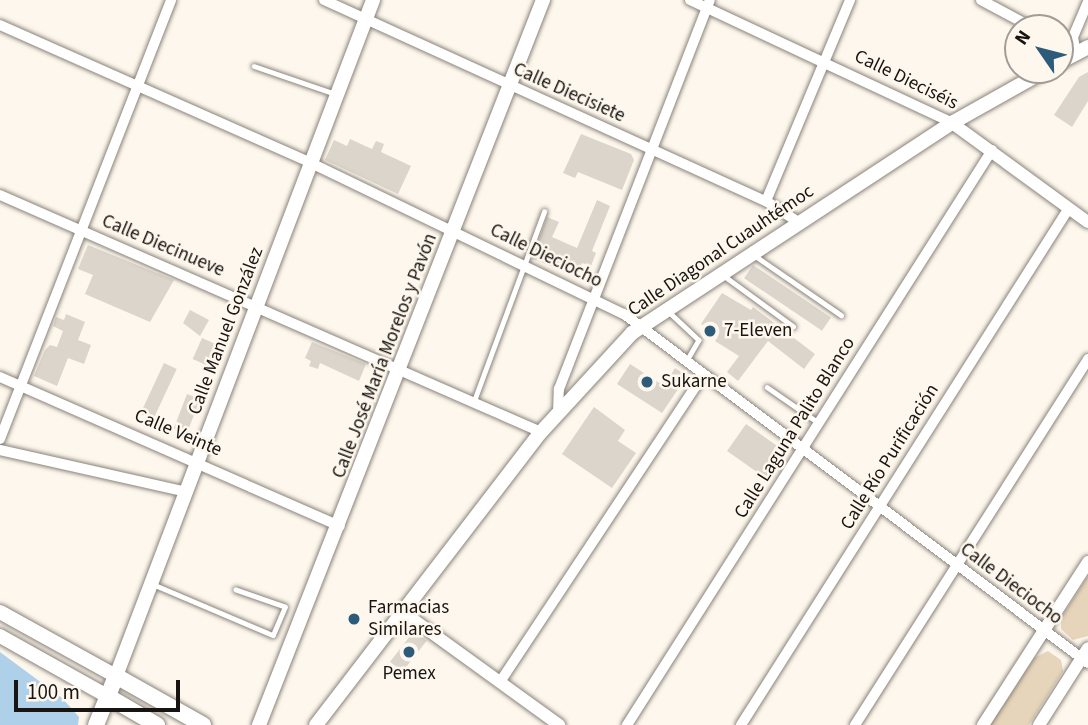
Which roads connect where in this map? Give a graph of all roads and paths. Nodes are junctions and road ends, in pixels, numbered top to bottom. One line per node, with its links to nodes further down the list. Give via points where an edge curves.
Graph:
1 (171, 0): 18 (street)
2 (324, 0): 11 (street, Calle Diecisiete)
3 (373, 0): 11 (main road, Calle Manuel González)
4 (543, 0): 17 (main road, Calle José María Morelos y Pavón)
5 (690, 0): 9 (street, Calle Dieciséis)
6 (850, 0): 14 (street)
7 (981, 0): 10 (street)
8 (1088, 1): 13 (street, via 1073,37)
9 (709, 4): 14 (street, Calle Dieciséis); 21 (street)
10 (1007, 14)
11 (366, 20): 17 (street, Calle Diecisiete); 19 (main road, Calle Manuel González)
12 (0, 25): 18 (street, Calle Dieciocho)
13 (1082, 50)
14 (824, 62): 20 (street, Calle Dieciséis); 25 (street)
15 (254, 66): 19 (lane)
16 (1021, 84): 20 (main road, Calle Diagonal Cuauhtémoc)
17 (510, 86): 21 (street, Calle Diecisiete); 31 (main road, Calle José María Morelos y Pavón)
18 (137, 87): 23 (street, Calle Dieciocho); 30 (street)
19 (337, 94): 23 (main road, Calle Manuel González)
20 (952, 123): 22 (street, Calle Dieciséis); 28 (main road, Calle Diagonal Cuauhtémoc)
21 (652, 149): 25 (street, Calle Diecisiete); 35 (street)
22 (992, 150): 26 (street, Calle Dieciséis); 50 (street, Calle Laguna Palito Blanco)
23 (311, 163): 31 (street, Calle Dieciocho); 36 (main road, Calle Manuel González)
24 (0, 195): 30 (street, Calle Diecinueve)
25 (766, 201): 28 (street, Calle Diecisiete)
26 (1069, 208): 29 (street, Calle Dieciséis); 57 (street, Calle Río Purificación)
27 (544, 212): 33 (lane)
28 (798, 222): 32 (main road, Calle Diagonal Cuauhtémoc)
29 (1088, 222)
30 (80, 230): 36 (street, Calle Diecinueve); 46 (street)
31 (454, 231): 33 (street, Calle Dieciocho); 43 (main road, Calle José María Morelos y Pavón)
32 (750, 253): 34 (main road, Calle Diagonal Cuauhtémoc); 38 (lane)
33 (527, 264): 35 (street, Calle Dieciocho); 48 (lane)
34 (719, 273): 37 (main road, Calle Diagonal Cuauhtémoc); 40 (lane)
35 (592, 299): 39 (street, Calle Dieciocho); 49 (street, via 559,389)
36 (257, 305): 43 (street, Calle Diecinueve); 55 (main road, Calle Manuel González)
37 (665, 308): 39 (main road, Calle Diagonal Cuauhtémoc); 42 (lane, via 699,340)
38 (841, 315)
39 (641, 326): 42 (street, Calle Dieciocho); 49 (main road, Calle Diagonal Cuauhtémoc)
40 (793, 326)
41 (1088, 359): 60 (street)
42 (687, 361): 44 (street, Calle Dieciocho)
43 (402, 368): 48 (street, Calle Diecinueve); 58 (main road, Calle José María Morelos y Pavón)
44 (704, 374): 54 (street, Calle Dieciocho); 69 (street)
45 (0, 376): 46 (street, Calle Veinte)
46 (21, 386): 52 (street); 55 (street, Calle Veinte)
47 (766, 387): 50 (lane)
48 (474, 401): 51 (street, Calle Diecinueve)
49 (558, 413): 51 (main road, Calle Diagonal Cuauhtémoc)
50 (819, 423): 54 (street, Calle Laguna Palito Blanco)
51 (541, 432): 64 (main road, Calle Diagonal Cuauhtémoc)
52 (0, 439)
53 (0, 450): 56 (street)
54 (803, 450): 57 (street, Calle Dieciocho); 78 (street, Calle Laguna Palito Blanco)
55 (197, 461): 56 (main road, Calle Manuel González); 58 (street, Calle Veinte)
56 (186, 492): 61 (main road, Calle Manuel González)
57 (879, 507): 60 (street, Calle Dieciocho); 79 (street, Calle Río Purificación)
58 (340, 526): 75 (main road, Calle José María Morelos y Pavón)
59 (1088, 562): 65 (street)
60 (956, 564): 65 (street, Calle Dieciocho); 80 (street)
61 (151, 583): 62 (lane, via 273,635 285,607); 68 (main road, Calle Manuel González)
62 (236, 590)
63 (0, 612): 68 (main road)
64 (403, 612): 69 (street); 76 (main road, Calle Diagonal Cuauhtémoc)
65 (1044, 632): 67 (street, Calle Dieciocho); 81 (street)
66 (0, 636): 70 (main road)
67 (1086, 657): 82 (street)
68 (116, 676): 70 (highway); 74 (highway)
69 (500, 682): 71 (street)
70 (107, 696): 72 (highway); 73 (highway)
71 (544, 720): 77 (street)
72 (96, 725)
73 (158, 725)
74 (202, 725)
75 (259, 725)
76 (316, 725)
77 (559, 725)
78 (627, 725)
79 (741, 725)
80 (855, 725)
81 (983, 725)
82 (1039, 725)

